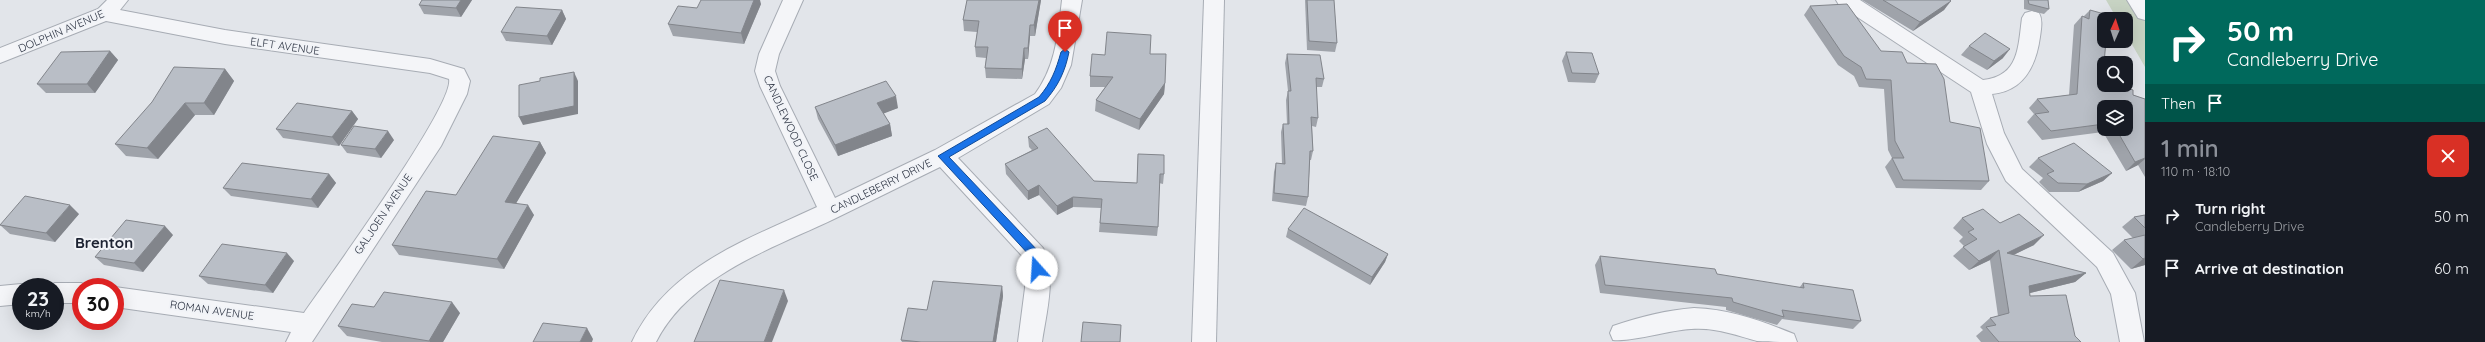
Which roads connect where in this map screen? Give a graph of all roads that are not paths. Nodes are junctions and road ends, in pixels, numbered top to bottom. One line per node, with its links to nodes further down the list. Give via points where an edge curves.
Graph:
1 (793, 0): 13 (street, CANDLEWOOD CLOSE, via 769,54 765,71)
2 (1072, 0): 12 (street, CANDLEBERRY DRIVE, via 1061,71 1053,86 1042,99)
3 (1214, 0): 21 (street)
4 (1846, 0): 11 (street)
5 (2137, 0): 7 (street)
6 (112, 7): 9 (street, DOLPHIN AVENUE); 10 (street, ELFT AVENUE, via 225,37 430,66 457,74)
7 (2145, 13)
8 (2032, 18): 11 (street, via 2028,52 2021,69 2011,81 1998,87)
9 (0, 56)
10 (460, 81): 17 (street, GALJOEN AVENUE, via 449,111 433,140)
11 (1980, 88): 24 (street, via 1985,111 2014,175 2105,260 2123,292)
12 (942, 156): 13 (street, CANDLEBERRY DRIVE); 20 (street, via 1035,255 1036,295)
13 (830, 211): 19 (street, CANDLEBERRY DRIVE, via 723,262 696,279 669,304)
14 (12, 295): 15 (street)
15 (0, 296)
16 (124, 299): 17 (street, ROMAN AVENUE)
17 (303, 333)
18 (1622, 333): 22 (street, via 1696,318 1712,319 1763,332)
19 (644, 342)
20 (1030, 342)
21 (1204, 342)
22 (1785, 342)
23 (2113, 342): 24 (street)
24 (2132, 342)

